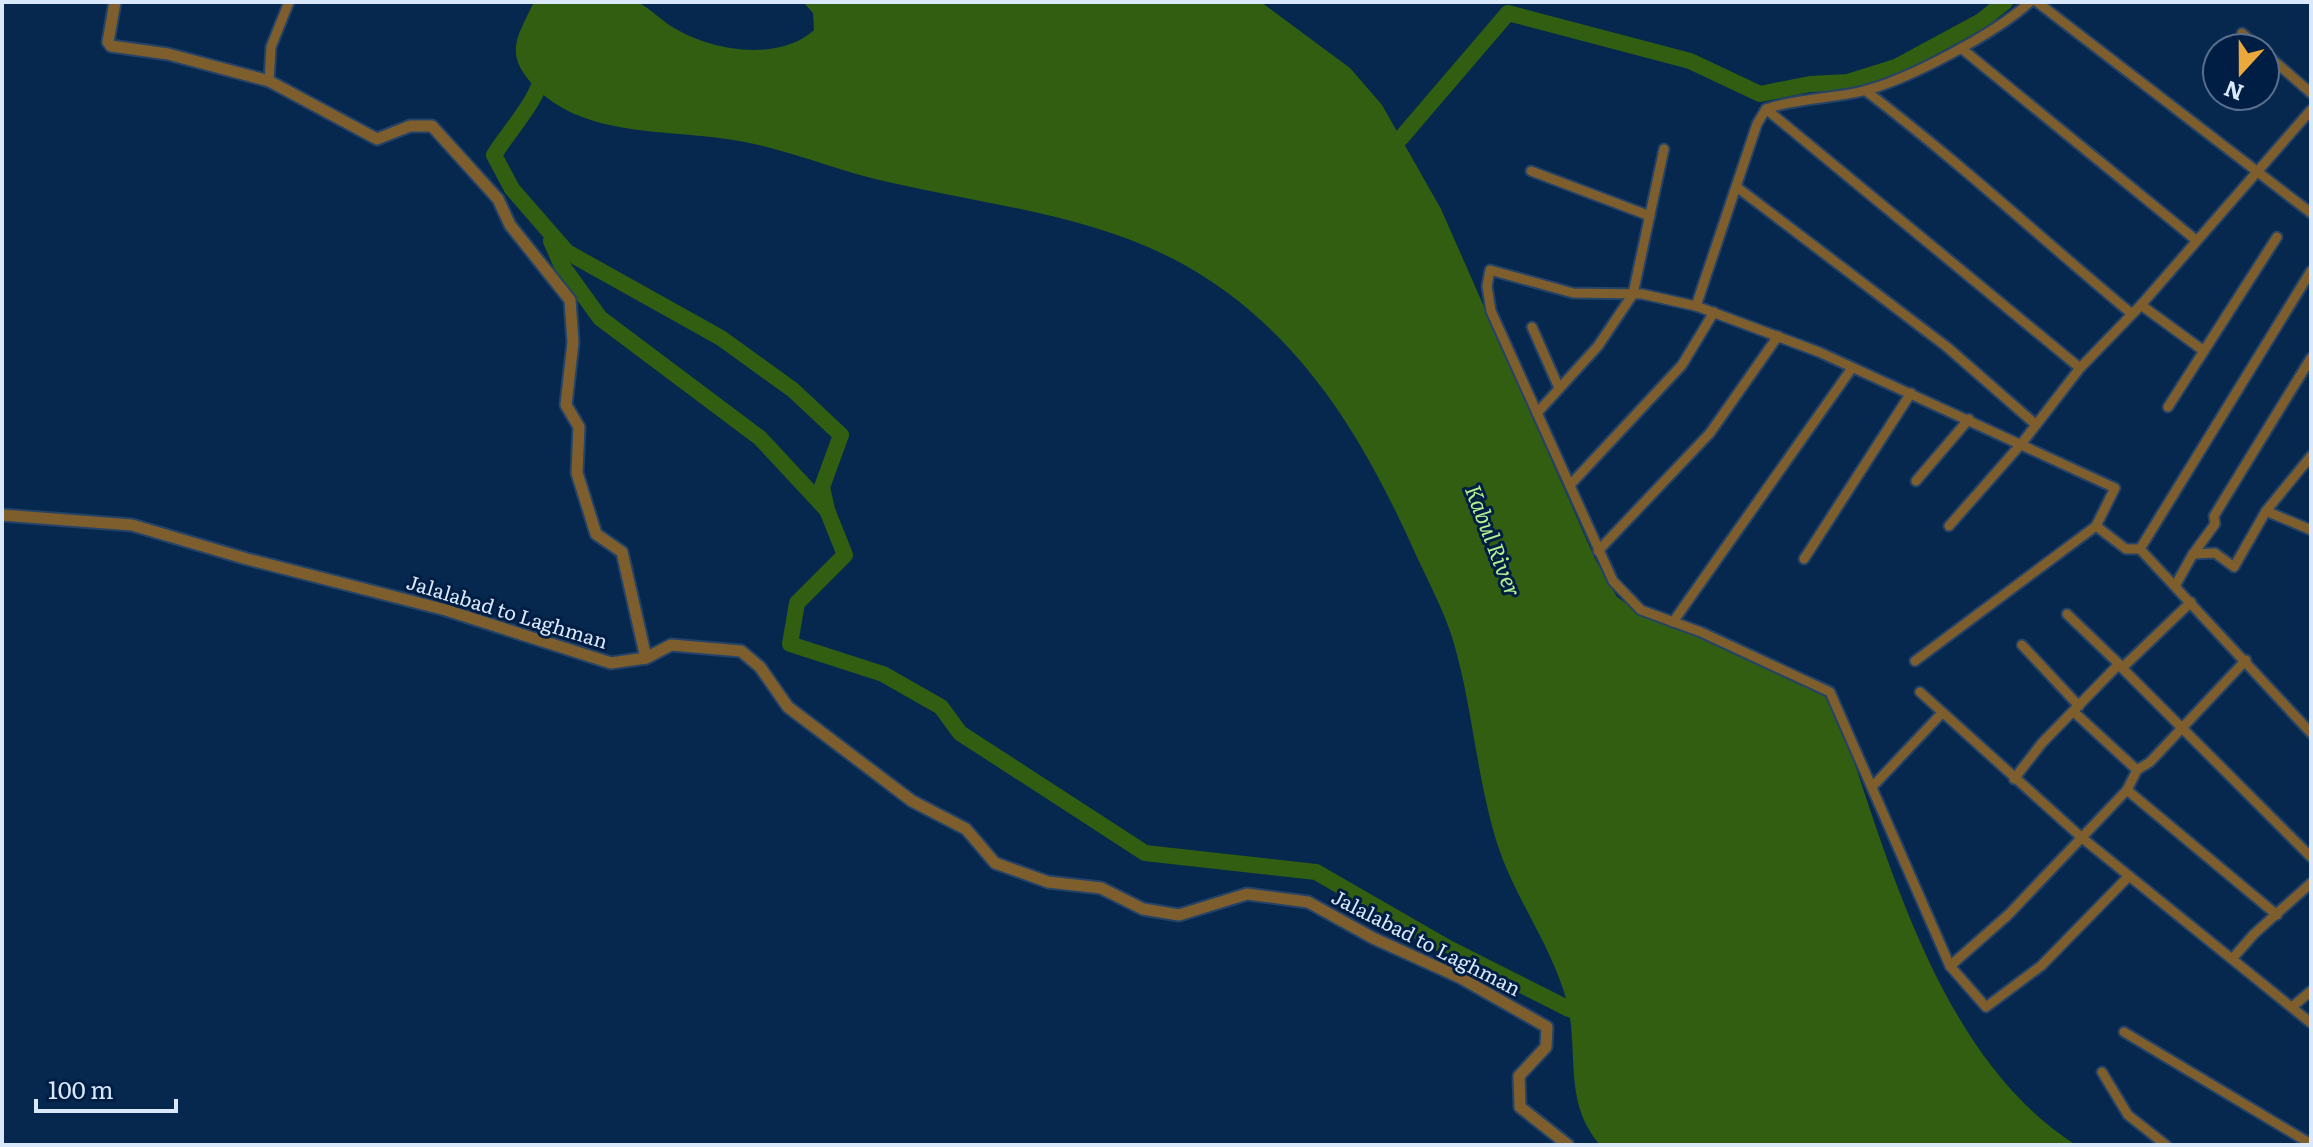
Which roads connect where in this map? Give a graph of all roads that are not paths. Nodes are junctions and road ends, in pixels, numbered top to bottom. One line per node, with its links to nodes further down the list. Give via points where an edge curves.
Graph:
1 (115, 2): 7 (street, via 111,46 168,54)
2 (289, 2): 7 (street, via 271,47)
3 (2030, 2): 5 (street)
4 (2037, 2): 14 (street)
5 (1961, 48): 8 (street); 19 (street)
6 (2281, 67): 9 (street)
7 (269, 81): 56 (street, via 377,139 410,126 432,126 498,199 510,225 570,300 573,342 566,405 579,427 577,473 596,534 622,552)
8 (1866, 91): 10 (street); 25 (street, via 1925,135)
9 (2311, 93)
10 (1766, 109): 15 (street); 31 (street)
11 (2311, 110): 14 (street)
12 (1664, 149): 17 (street)
13 (1531, 171): 17 (street)
14 (2258, 171): 16 (street); 19 (street)
15 (1738, 188): 23 (street); 37 (street, via 1947,347)
16 (2311, 213)
17 (1650, 216): 21 (street)
18 (2277, 237): 28 (street)
19 (2196, 240): 22 (street)
20 (2311, 271): 47 (street)
21 (1633, 294): 23 (street); 32 (street, via 1598,346); 35 (street, via 1573,293 1490,270 1491,311)
22 (2141, 305): 25 (street); 28 (street)
23 (1696, 306): 24 (street)
24 (1714, 312): 27 (street); 41 (street, via 1682,365)
25 (2132, 314): 31 (street)
26 (1532, 327): 32 (street)
27 (1778, 336): 30 (street); 48 (street, via 1710,433)
28 (2204, 351): 34 (street)
29 (2311, 358): 49 (street)
30 (1852, 368): 33 (street); 54 (street)
31 (2080, 368): 37 (street)
32 (1559, 388): 35 (street)
33 (1911, 393): 36 (street); 50 (street)
34 (2168, 407)
35 (1537, 413): 41 (street)
36 (1969, 419): 38 (street); 40 (street)
37 (2034, 423): 38 (street)
38 (2022, 443): 44 (street); 45 (street, via 2115,488)
39 (2311, 456): 42 (street)
40 (1916, 481)
41 (1570, 485): 48 (street)
42 (2266, 511): 46 (street); 49 (street, via 2234,567 2215,553)
43 (2, 515): 56 (street, Jalalabad to Laghman, via 132,525 446,610 611,663)
44 (1949, 526)
45 (2096, 526): 47 (street, via 2126,549); 58 (street)
46 (2311, 530)
47 (2140, 549): 51 (street)
48 (1598, 551): 54 (street, via 1613,581 1641,610)
49 (2193, 554): 51 (street)
50 (1804, 559)
51 (2175, 586): 52 (street)
52 (2191, 602): 57 (street); 59 (street)
53 (2067, 614): 59 (street)
54 (1673, 622): 67 (street, via 1830,692)
55 (2022, 645): 61 (street)
56 (646, 658): 82 (street, Jalalabad to Laghman, via 671,645 741,651 760,667 788,707 912,801 966,829 995,863 1048,882 1101,888 1143,909 1179,915 1247,894 1308,902 1461,978 1547,1027 1546,1047 1519,1076 1520,1107)
57 (2246, 660): 63 (street); 64 (street)
58 (1915, 661)
59 (2120, 666): 61 (street); 63 (street)
60 (1920, 692): 62 (street)
61 (2076, 709): 65 (street); 66 (street)
62 (1941, 714): 66 (street); 67 (street)
63 (2181, 730): 65 (street); 70 (street)
64 (2311, 733)
65 (2137, 770): 68 (street)
66 (2014, 779): 69 (street)
67 (1873, 786): 75 (street)
68 (2127, 790): 69 (street); 73 (street)
69 (2081, 837): 71 (street); 75 (street, via 2008,915)
70 (2311, 857)
71 (2129, 876): 74 (street); 75 (street, via 2041,966 1986,1007)
72 (2311, 883): 73 (street)
73 (2277, 915): 74 (street)
74 (2232, 959): 77 (street)
75 (1950, 966)
76 (2311, 991): 77 (street)
77 (2292, 1007): 78 (street)
78 (2311, 1023)
79 (2124, 1032): 81 (street)
80 (2102, 1072): 83 (street, via 2128,1115)
81 (2311, 1144)
82 (1568, 1145)
83 (2166, 1145)

